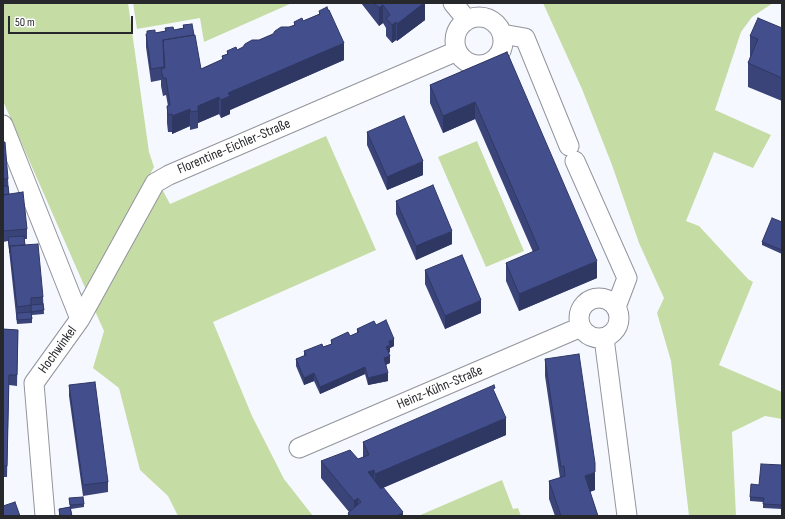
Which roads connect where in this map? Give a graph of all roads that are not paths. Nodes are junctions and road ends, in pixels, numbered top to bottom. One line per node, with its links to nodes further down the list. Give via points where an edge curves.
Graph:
1 (453, 3): 2 (street)
2 (467, 20): 3 (street, via 480,16 488,18 499,27); 4 (street, via 461,24 454,37)
3 (502, 34): 4 (street, via 502,50 491,62 483,65 468,63); 6 (street, via 525,38 627,278)
4 (457, 51): 7 (street, Florentine-Eichler-Straße, via 169,175 155,184)
5 (3, 125): 7 (street, Hochwinkel)
6 (616, 307): 8 (street, via 604,298 589,301 580,312); 9 (street, via 620,314 619,322 611,335)
7 (80, 319): 11 (street, Hochwinkel, via 34,382)
8 (581, 327): 9 (street, via 591,337); 10 (street, Heinz-Kühn-Straße)
9 (604, 338): 12 (street)
10 (299, 448)
11 (45, 516)
12 (627, 516)

